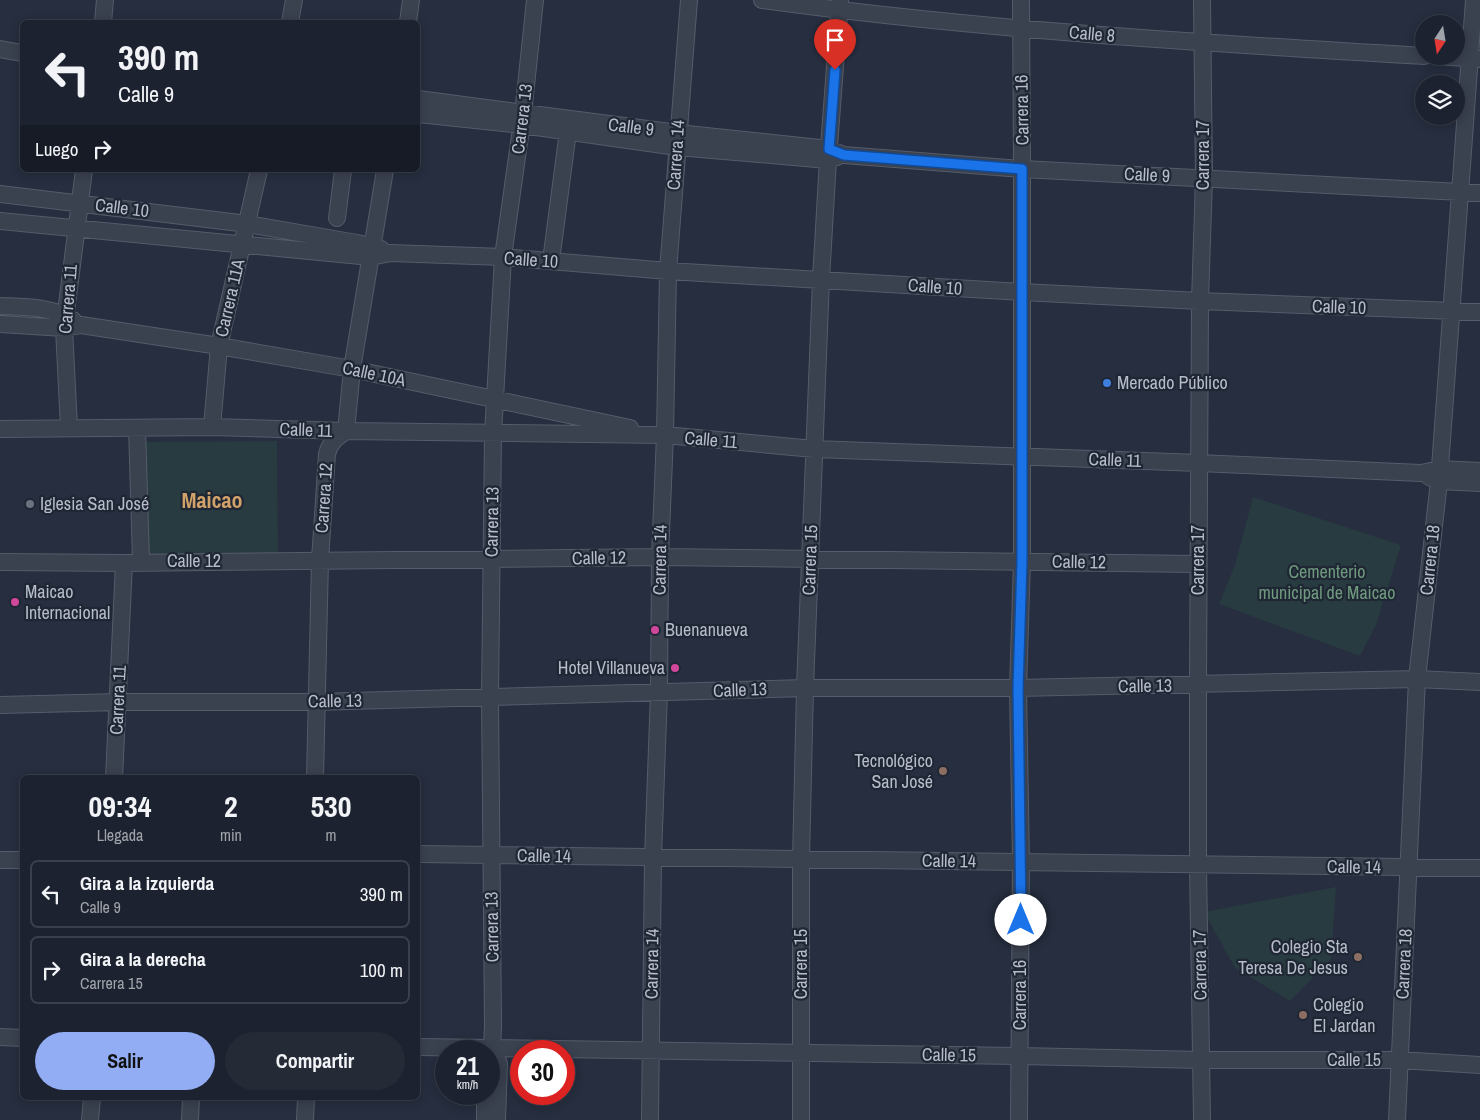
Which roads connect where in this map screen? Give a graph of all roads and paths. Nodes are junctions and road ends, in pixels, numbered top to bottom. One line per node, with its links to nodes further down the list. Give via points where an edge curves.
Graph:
1 (105, 0): 11 (street)
2 (294, 0): 12 (street)
3 (411, 0): 13 (street)
4 (535, 0): 22 (street, Carrera 13)
5 (689, 0): 24 (street, Carrera 14)
6 (762, 0): 10 (street, Calle 8)
7 (1021, 0): 14 (street, Carrera 16)
8 (1202, 0): 15 (street, Carrera 17)
9 (1474, 0): 19 (street, Carrera 18)
10 (840, 5): 14 (street, Calle 8); 25 (street, Carrera 15)
11 (103, 20)
12 (290, 20)
13 (408, 20)
14 (1021, 28): 15 (street, Calle 8); 26 (street, Carrera 16)
15 (1202, 43): 18 (street, Calle 8); 31 (street, Carrera 17)
16 (0, 49): 17 (street)
17 (20, 53)
18 (1415, 55)
19 (1475, 58): 32 (street, Carrera 18)
20 (420, 99): 22 (street, Calle 9)
21 (420, 114): 22 (street, Calle 9)
22 (522, 119): 23 (street, Calle 9); 24 (street, Calle 9); 42 (street, Carrera 13)
23 (568, 132): 24 (street, Calle 9); 43 (street)
24 (677, 140): 25 (street, Calle 9); 44 (street, Carrera 14)
25 (834, 155): 26 (street, Calle 9); 45 (street, Carrera 15)
26 (1022, 169): 31 (street, Calle 9); 46 (street, Carrera 16)
27 (84, 172): 35 (street, Carrera 11)
28 (259, 172): 38 (street, Carrera 11A)
29 (343, 172): 36 (street)
30 (385, 172): 41 (street)
31 (1204, 178): 32 (street, Calle 9); 47 (street, Carrera 17)
32 (1459, 192): 33 (street, Calle 9); 49 (street, Carrera 18)
33 (1480, 193)
34 (0, 194): 35 (street, Calle 10)
35 (79, 203): 38 (street, Calle 10); 39 (street, Carrera 11)
36 (337, 218)
37 (0, 221): 39 (street)
38 (248, 224): 40 (street, Carrera 11A); 41 (street, Calle 10)
39 (75, 228): 40 (street); 51 (street, Carrera 11)
40 (243, 244): 41 (street); 53 (street, Carrera 11A)
41 (372, 251): 42 (street, Calle 10); 54 (street)
42 (503, 257): 43 (street, Calle 10); 55 (street, Carrera 13)
43 (552, 261): 44 (street, Calle 10)
44 (668, 271): 45 (street, Calle 10); 62 (street, Carrera 14)
45 (821, 279): 46 (street, Calle 10); 63 (street, Carrera 15)
46 (1022, 292): 47 (street, Calle 10); 64 (street, Carrera 16)
47 (1200, 301): 49 (street, Calle 10); 65 (street, Carrera 17)
48 (0, 306): 51 (street, Calle 10A, via 42,308)
49 (1451, 311): 50 (street, Calle 10); 67 (street, Carrera 18)
50 (1480, 312)
51 (65, 322): 52 (street, Calle 10A); 53 (street, Calle 10A); 57 (street, Carrera 11)
52 (0, 324)
53 (220, 346): 54 (street, Calle 10A); 56 (street, Carrera 11A)
54 (352, 369): 55 (street, Calle 10A); 60 (street)
55 (495, 400): 61 (street, Carrera 13); 62 (street, Calle 10A)
56 (212, 427): 58 (street, Calle 11); 60 (street, Calle 11)
57 (70, 428): 58 (street, Calle 11); 59 (street, Calle 11)
58 (137, 428): 76 (street)
59 (0, 429)
60 (346, 431): 61 (street, Calle 11); 71 (street, Carrera 12, via 335,438 327,454)
61 (493, 434): 62 (street, Calle 11); 72 (street, Carrera 13)
62 (665, 435): 63 (street, Calle 11); 69 (street, Carrera 14)
63 (814, 449): 64 (street, Calle 11); 70 (street, Carrera 15)
64 (1022, 457): 65 (street, Calle 11); 73 (street, Carrera 16)
65 (1199, 463): 67 (street, Calle 11); 77 (street, Carrera 17)
66 (1480, 471): 67 (street, Calle 11)
67 (1439, 475): 68 (street, Calle 11); 78 (street, Carrera 18)
68 (1480, 483)
69 (660, 557): 70 (street, Calle 12); 72 (street, Calle 12); 83 (street, Carrera 14)
70 (811, 558): 73 (street, Calle 12); 81 (street, Carrera 15)
71 (320, 560): 72 (street, Calle 12); 76 (street, Calle 12); 86 (street, Carrera 12)
72 (492, 560): 84 (street, Carrera 13)
73 (1022, 561): 77 (street, Calle 12); 82 (street, Carrera 16)
74 (0, 562): 75 (street, Calle 12)
75 (124, 562): 76 (street, Calle 12); 85 (street, Carrera 11)
76 (141, 562)
77 (1198, 564): 80 (street, Carrera 17)
78 (1417, 680): 79 (street, Calle 13); 80 (street, Calle 13); 98 (street, Carrera 18)
79 (1480, 682)
80 (1198, 685): 82 (street, Calle 13); 97 (street, Carrera 17)
81 (805, 688): 82 (street, Calle 13); 83 (street, Calle 13); 95 (street, Carrera 15)
82 (1018, 688): 96 (street, Carrera 16)
83 (659, 692): 84 (street, Calle 13); 92 (street, Carrera 14)
84 (490, 697): 86 (street, Calle 13); 91 (street, Carrera 13)
85 (118, 702): 86 (street, Calle 13); 87 (street, Calle 13); 88 (street, Carrera 11)
86 (316, 702): 89 (street, Carrera 12)
87 (0, 705)
88 (114, 775)
89 (315, 775)
90 (420, 854): 91 (street, Calle 14)
91 (491, 855): 92 (street, Calle 14); 102 (street, Carrera 13)
92 (654, 858): 95 (street, Calle 14); 105 (street, Carrera 14)
93 (0, 860): 94 (street)
94 (20, 860)
95 (801, 860): 96 (street, Calle 14); 107 (street, Carrera 15)
96 (1021, 862): 97 (street, Calle 14); 108 (street, Carrera 16)
97 (1198, 865): 98 (street, Calle 14); 109 (street, Carrera 17)
98 (1410, 868): 99 (street, Calle 14); 110 (street, Carrera 18)
99 (1480, 868)
100 (0, 1037): 101 (street)
101 (20, 1038)
102 (490, 1040)
103 (420, 1047): 104 (street, Calle 15)
104 (435, 1048)
105 (651, 1051): 106 (street, Calle 15); 107 (street, Calle 15); 122 (street, Carrera 14)
106 (500, 1052)
107 (800, 1053): 108 (street, Calle 15); 123 (street, Carrera 15)
108 (1020, 1056): 109 (street, Calle 15); 124 (street, Carrera 16)
109 (1202, 1060): 110 (street, Calle 15); 125 (street, Carrera 17)
110 (1399, 1060): 111 (street, Calle 15); 126 (street, Carrera 18)
111 (1480, 1065)
112 (92, 1100): 117 (street)
113 (191, 1100): 118 (street)
114 (306, 1100): 119 (street)
115 (485, 1105): 120 (street)
116 (498, 1105): 121 (street, Carrera 13)
117 (90, 1120)
118 (190, 1120)
119 (305, 1120)
120 (485, 1120)
121 (497, 1120)
122 (650, 1120)
123 (801, 1120)
124 (1019, 1120)
125 (1202, 1120)
126 (1397, 1120)

